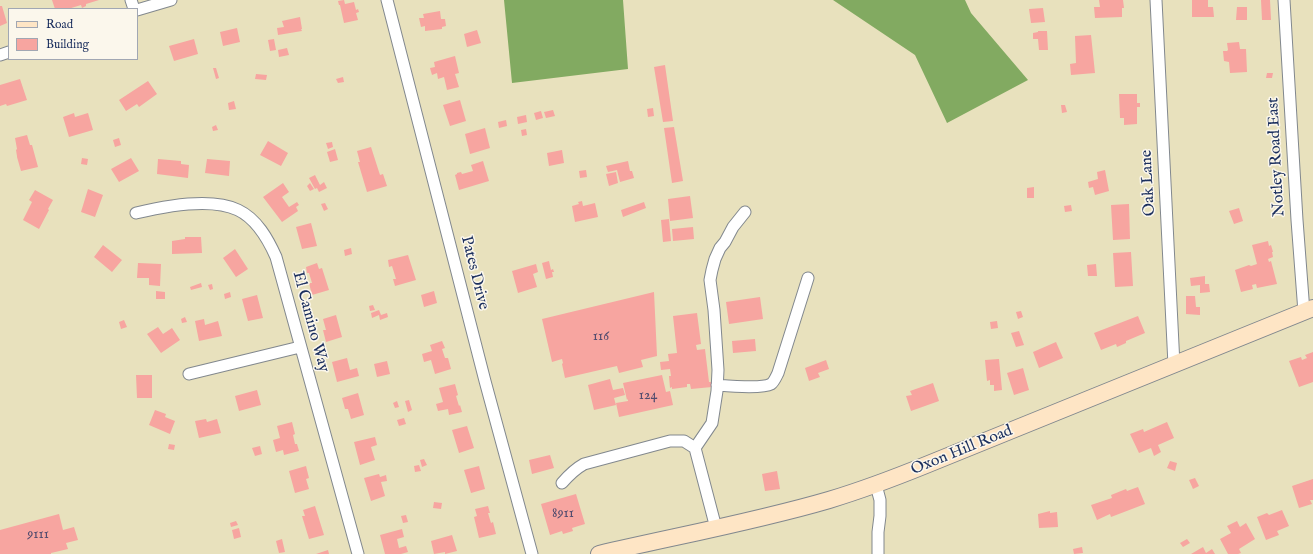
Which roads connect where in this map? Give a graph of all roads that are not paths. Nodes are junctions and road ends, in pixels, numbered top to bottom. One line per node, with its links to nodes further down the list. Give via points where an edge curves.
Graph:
1 (171, 0): 5 (street)
2 (387, 0): 19 (street, Pates Drive)
3 (1156, 0): 11 (street, Oak Lane)
4 (1284, 0): 9 (street, Notley Road East, via 1296,220)
5 (138, 10)
6 (745, 212): 13 (street, via 714,259 710,280)
7 (136, 213): 10 (street, El Camino Way, via 176,205 222,205 238,210 252,220 263,232 276,257)
8 (808, 278): 13 (street, via 778,374 772,383 764,386)
9 (1308, 310): 11 (main road, Oxon Hill Road)
10 (300, 346): 12 (street); 18 (street, El Camino Way)
11 (1174, 365): 16 (main road, Oxon Hill Road)
12 (189, 374)
13 (717, 385): 14 (street, via 712,423)
14 (695, 448): 15 (street, via 684,441 670,441 584,464 569,474); 17 (street)
15 (562, 483)
16 (876, 484): 17 (main road, Oxon Hill Road, via 830,500); 21 (street, via 880,500)
17 (716, 528): 20 (main road, Oxon Hill Road)
18 (358, 554)
19 (532, 554)
20 (599, 554)
21 (878, 554)

